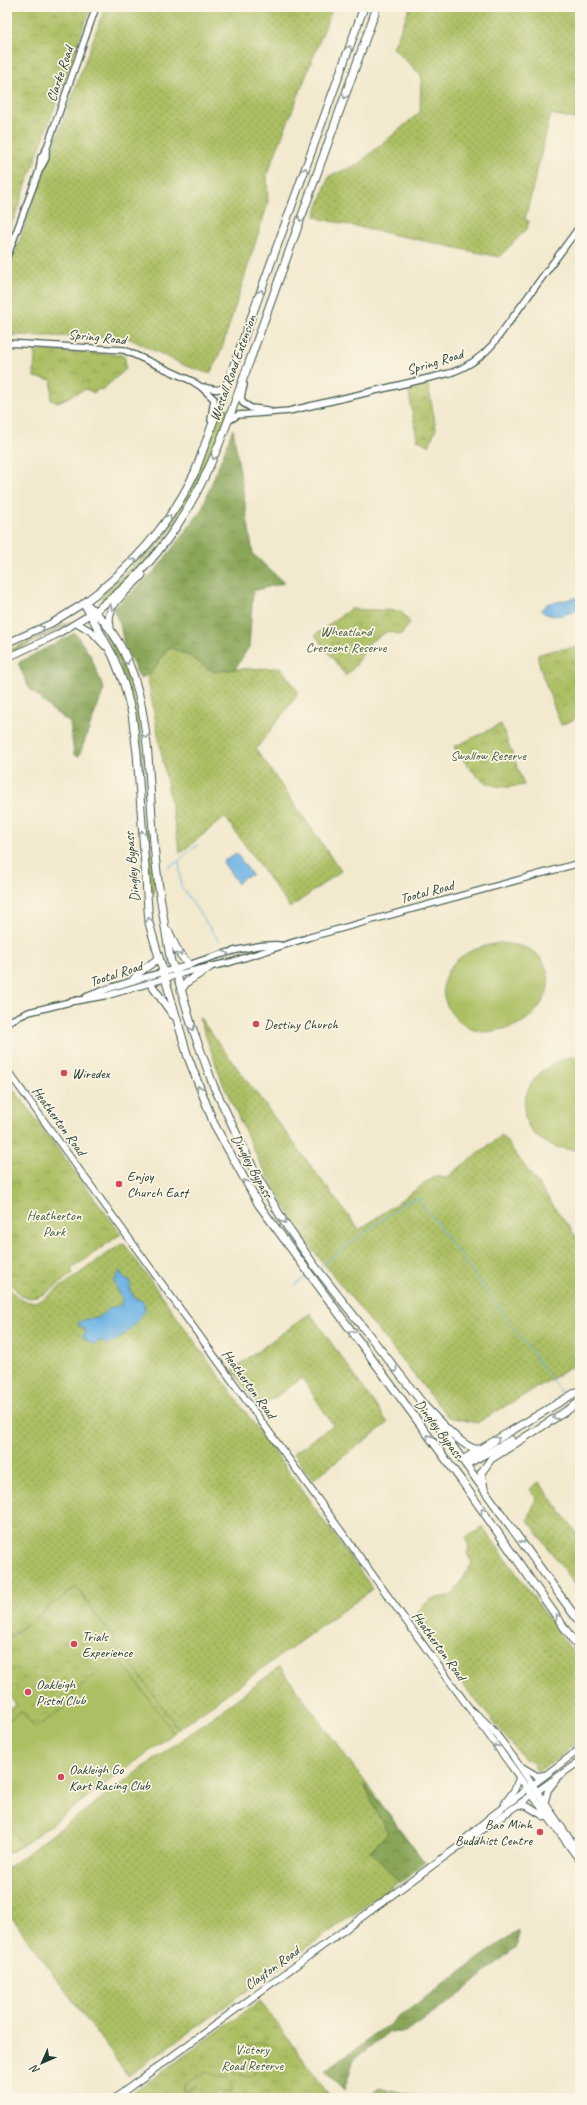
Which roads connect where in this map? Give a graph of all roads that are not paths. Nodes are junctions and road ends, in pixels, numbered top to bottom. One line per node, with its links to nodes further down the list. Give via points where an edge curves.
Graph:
1 (96, 7): 5 (main road, Clarke Road)
2 (364, 7): 8 (highway, Westall Road Extension, one-way to 2)
3 (377, 7): 7 (highway, Westall Road Extension, one-way to 7)
4 (580, 226): 10 (main road, Spring Road, via 494,344 474,363 450,374)
5 (7, 257)
6 (7, 343): 9 (main road, Spring Road, via 124,350)
7 (252, 354): 10 (main road, Spring Road, via 242,392 243,403 251,408); 11 (highway, Westall Road Extension)
8 (228, 384): 9 (main road, Spring Road, via 217,390); 12 (highway, Westall Road Extension)
9 (201, 387): 12 (main road, Spring Road, via 214,399 212,417)
10 (280, 412): 11 (main road, Spring Road, via 238,415)
11 (228, 421): 13 (highway, Westall Road Extension, one-way to 13, via 192,503)
12 (196, 470): 14 (highway, Westall Road Extension, one-way to 12, via 118,576 149,544 174,511)
13 (154, 556): 15 (highway, Westall Road Extension, via 128,583); 17 (highway, one-way to 17, via 144,573 112,608 108,618)
14 (84, 603): 15 (highway); 18 (main road, Westall Road Extension, one-way to 14, via 52,623)
15 (92, 613): 16 (main road, Westall Road Extension); 17 (highway, Dingley Bypass); 19 (highway, Dingley Bypass)
16 (77, 623): 19 (main road, via 95,634); 20 (main road, Westall Road Extension)
17 (111, 629): 22 (highway, Dingley Bypass, one-way to 22, via 132,673 143,714)
18 (7, 643)
19 (113, 656): 24 (highway, Dingley Bypass, one-way to 19, via 149,923 132,714)
20 (7, 658)
21 (580, 863): 23 (main road, Tootal Road)
22 (162, 915): 25 (highway, one-way to 25, via 177,950); 27 (highway, Dingley Bypass)
23 (280, 945): 25 (main road, Tootal Road, one-way to 23, via 268,944); 26 (main road, Tootal Road, via 269,951)
24 (158, 958): 28 (highway, Dingley Bypass); 29 (highway)
25 (188, 964): 27 (main road, Tootal Road)
26 (210, 968): 27 (main road, Tootal Road); 31 (highway, via 187,982)
27 (176, 972): 28 (main road, Tootal Road); 31 (highway, Dingley Bypass)
28 (164, 976): 29 (main road, Tootal Road); 30 (main road, Tootal Road); 33 (highway, Dingley Bypass)
29 (133, 980): 32 (main road, Tootal Road)
30 (150, 983): 32 (main road, Tootal Road); 33 (highway)
31 (181, 990): 37 (highway, Dingley Bypass, one-way to 37, via 206,1067 235,1134 274,1206 314,1265)
32 (76, 1001): 34 (main road, Tootal Road, via 29,1012)
33 (176, 1020): 42 (highway, Dingley Bypass, one-way to 33, via 259,1205 235,1165 194,1078)
34 (7, 1022)
35 (7, 1070): 46 (main road, Heatherton Road)
36 (580, 1390): 40 (highway, one-way to 36)
37 (420, 1401): 40 (highway, via 459,1439 474,1449); 41 (highway, Dingley Bypass)
38 (575, 1405): 39 (highway, one-way to 39)
39 (541, 1426): 41 (highway); 43 (highway, via 488,1461 480,1474)
40 (480, 1449): 41 (highway)
41 (465, 1462): 42 (highway); 43 (highway, Dingley Bypass)
42 (453, 1469): 45 (highway, Dingley Bypass, one-way to 42)
43 (484, 1488): 44 (highway, Dingley Bypass, one-way to 44)
44 (580, 1623)
45 (580, 1650)
46 (472, 1711): 48 (main road, Heatherton Road, via 484,1719); 52 (main road, Heatherton Road, one-way to 46)
47 (580, 1749): 51 (main road, Clayton Road)
48 (514, 1759): 51 (main road, via 532,1773); 53 (main road, Heatherton Road)
49 (580, 1761): 50 (main road)
50 (562, 1773): 55 (main road, Clayton Road); 57 (main road, via 548,1790)
51 (545, 1775): 53 (main road, Clayton Road)
52 (519, 1778): 54 (main road, Heatherton Road); 59 (main road, via 515,1789)
53 (533, 1784): 54 (main road, Clayton Road); 55 (main road, Heatherton Road)
54 (526, 1789): 56 (main road, Heatherton Road); 59 (main road, Clayton Road)
55 (538, 1791): 56 (main road, Clayton Road); 57 (main road, Heatherton Road)
56 (531, 1795): 58 (main road, Clayton Road); 61 (main road, Heatherton Road)
57 (545, 1801): 62 (main road, Heatherton Road)
58 (519, 1804): 60 (main road, Clayton Road); 61 (main road)
59 (498, 1811): 60 (main road); 63 (main road, Clayton Road)
60 (500, 1818): 63 (main road, Clayton Road)
61 (550, 1820): 64 (main road, Heatherton Road)
62 (580, 1854)
63 (444, 1857): 65 (main road, Clayton Road)
64 (580, 1862)
65 (114, 2098)

